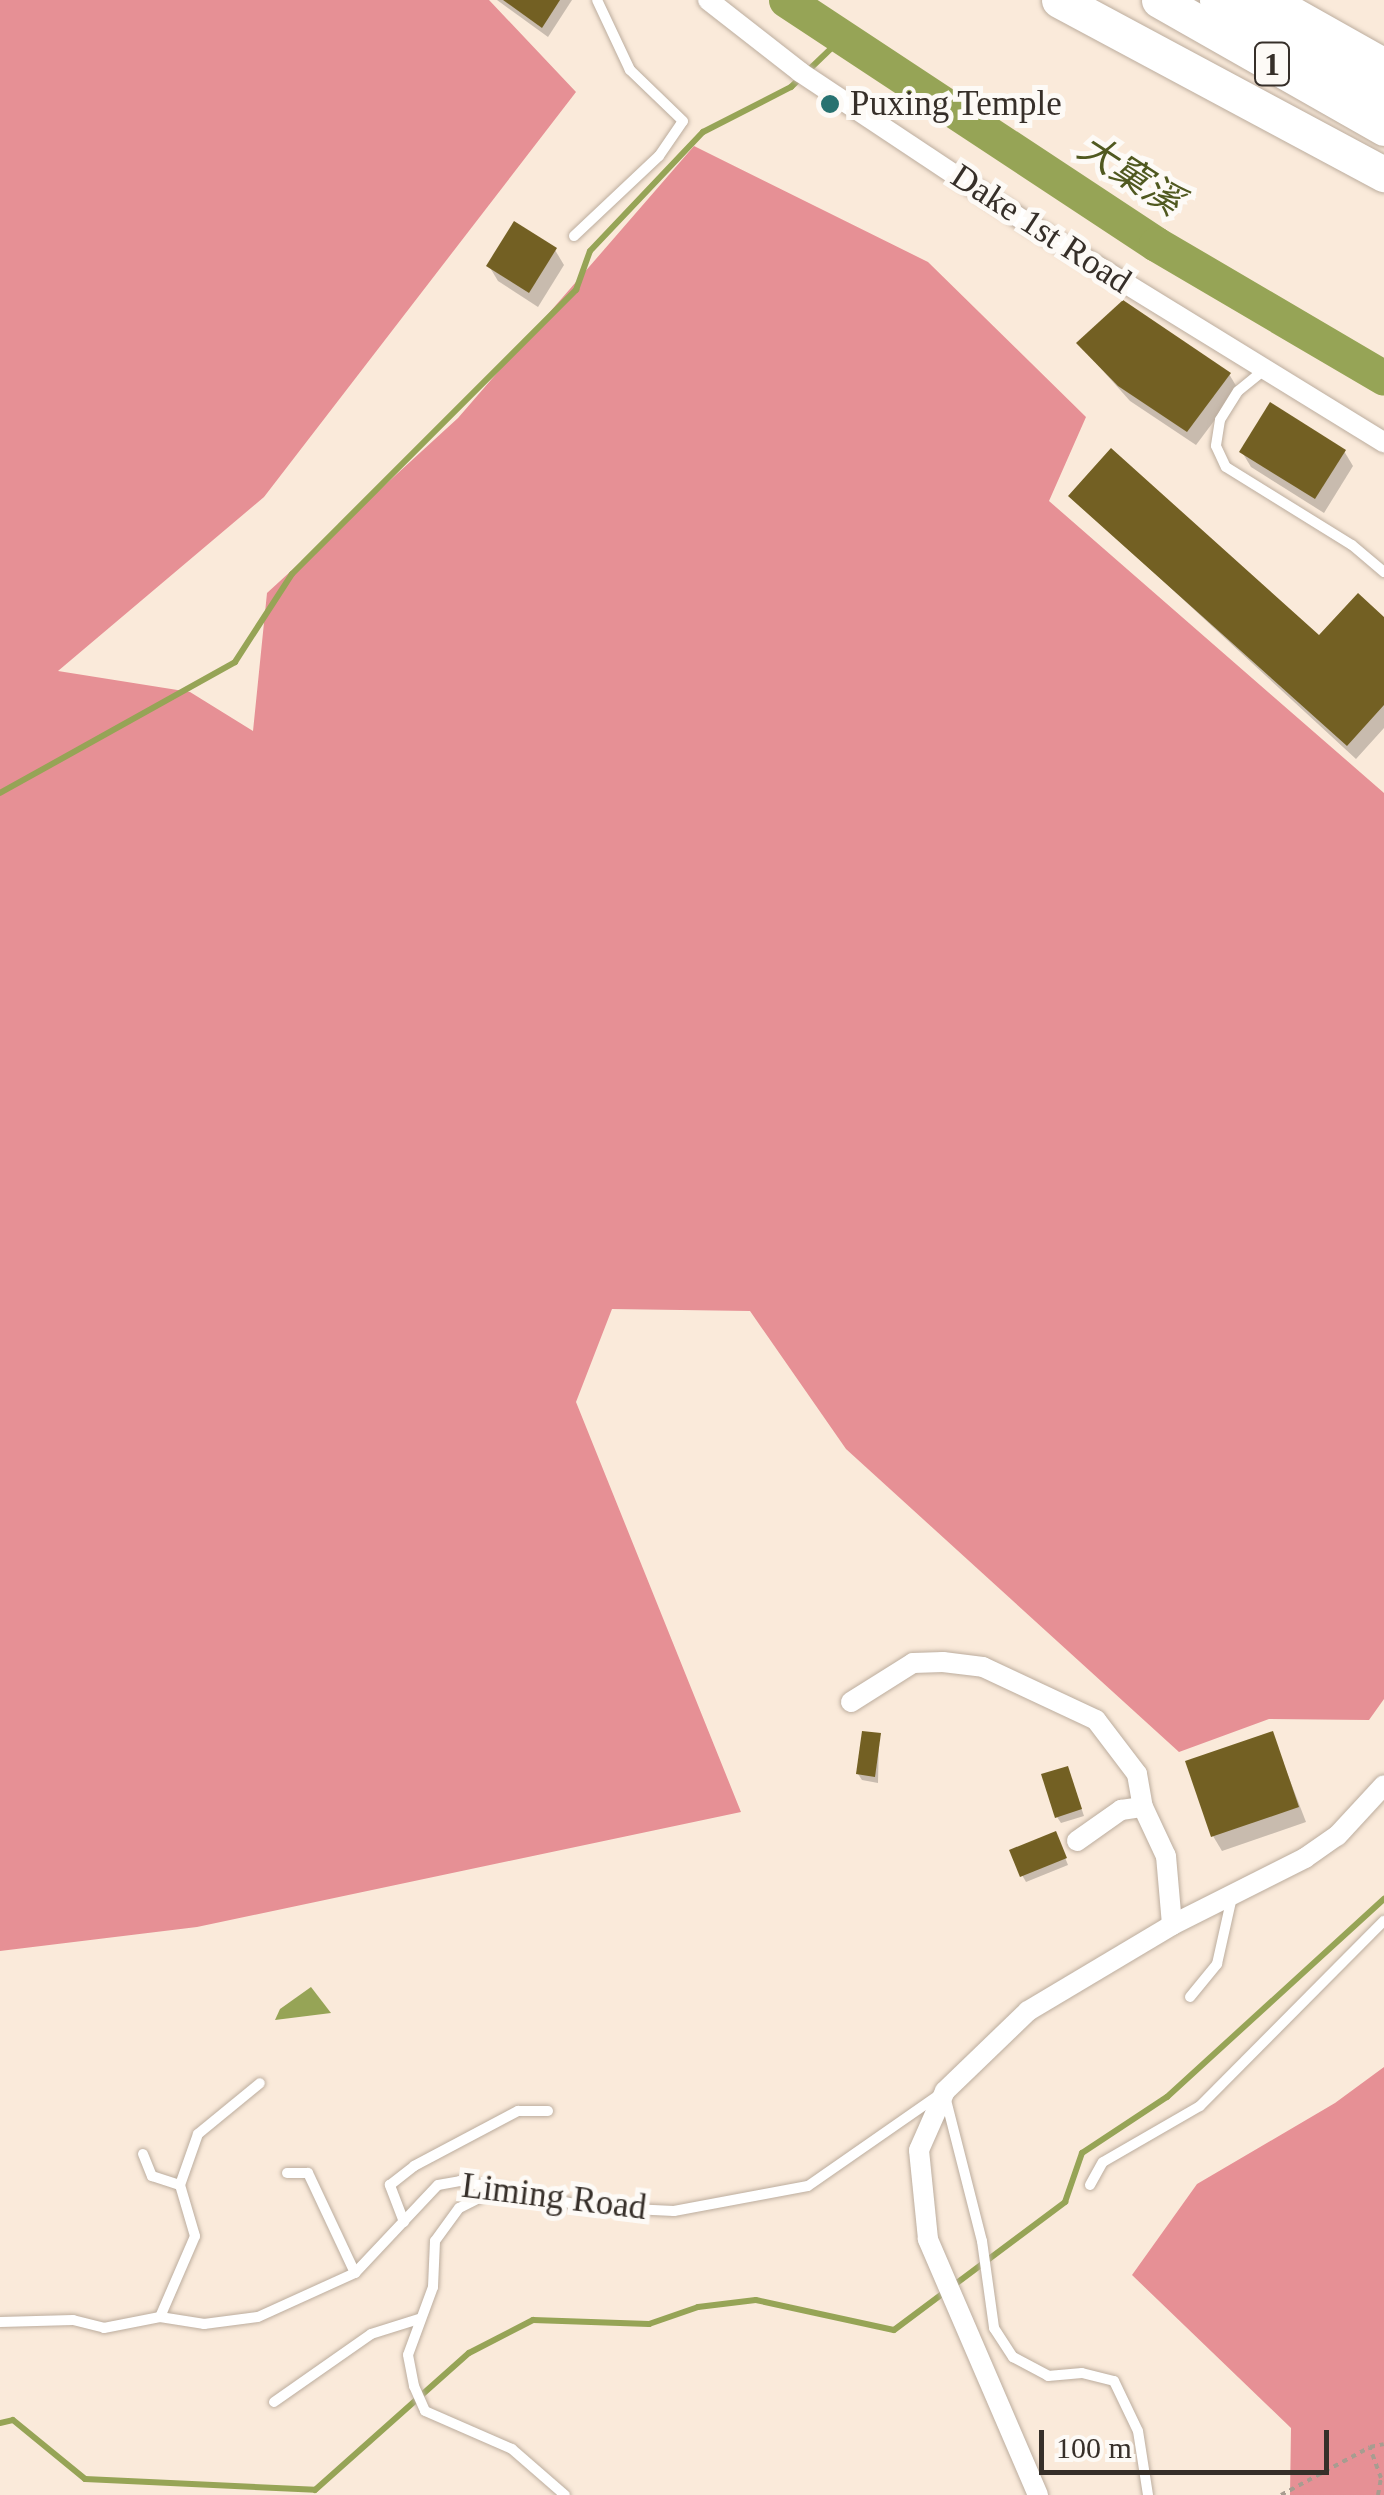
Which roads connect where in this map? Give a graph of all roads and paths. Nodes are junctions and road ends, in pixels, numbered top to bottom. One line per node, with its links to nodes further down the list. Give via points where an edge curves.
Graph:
1 (596, 0): 11 (lane, via 630,70 684,120 659,156)
2 (708, 0): 12 (street, Dake 1st Road, via 800,72)
3 (1060, 0): 10 (highway)
4 (1159, 0): 9 (highway, 1)
5 (1217, 0): 8 (highway)
6 (1268, 0): 7 (highway, 1)
7 (1384, 66)
8 (1384, 96)
9 (1384, 128)
10 (1384, 174)
11 (574, 236)
12 (1264, 370): 13 (street, Dake 1st Road); 14 (lane, via 1220,420 1216,446 1226,467)
13 (1384, 442)
14 (1384, 572)
15 (850, 1702): 17 (street, via 913,1663 982,1668 1096,1720 1138,1774)
16 (1384, 1785): 19 (street, Liming Road, via 1337,1836)
17 (1144, 1807): 18 (street, via 1121,1810); 21 (street, via 1166,1856)
18 (1077, 1840)
19 (1233, 1891): 21 (street, Liming Road); 22 (lane, via 1217,1964)
20 (1384, 1921): 29 (lane, via 1200,2106 1103,2162)
21 (1172, 1924): 24 (street, Liming Road, via 1004,2028)
22 (1190, 1997)
23 (260, 2083): 28 (lane, via 198,2134)
24 (944, 2090): 30 (lane, Liming Road, via 808,2186 736,2204 674,2212 590,2207); 40 (street, via 919,2150 928,2239); 41 (lane, via 982,2243 994,2328 1012,2356 1048,2376 1114,2381 1138,2431)
25 (548, 2110): 31 (lane, via 518,2110 414,2166 390,2185)
26 (143, 2154): 28 (lane, via 152,2176)
27 (287, 2173): 32 (lane, via 308,2173)
28 (180, 2185): 33 (lane, via 195,2236)
29 (1090, 2185)
30 (495, 2190): 31 (lane, Liming Road, via 460,2181 438,2185); 34 (lane, via 459,2208 435,2242 433,2287)
31 (404, 2222): 32 (lane, Liming Road)
32 (355, 2273): 33 (lane, Liming Road, via 258,2317 204,2324)
33 (160, 2317): 35 (lane, Liming Road, via 104,2328 73,2320)
34 (419, 2319): 36 (lane, via 370,2334); 39 (lane, via 408,2355 425,2411 512,2449)
35 (0, 2322)
36 (274, 2402)
37 (1384, 2444): 38 (path)
38 (1370, 2447): 42 (path); 43 (path, via 1381,2478)
39 (565, 2495)
40 (1038, 2495)
41 (1148, 2495)
42 (1282, 2495)
43 (1378, 2495)

